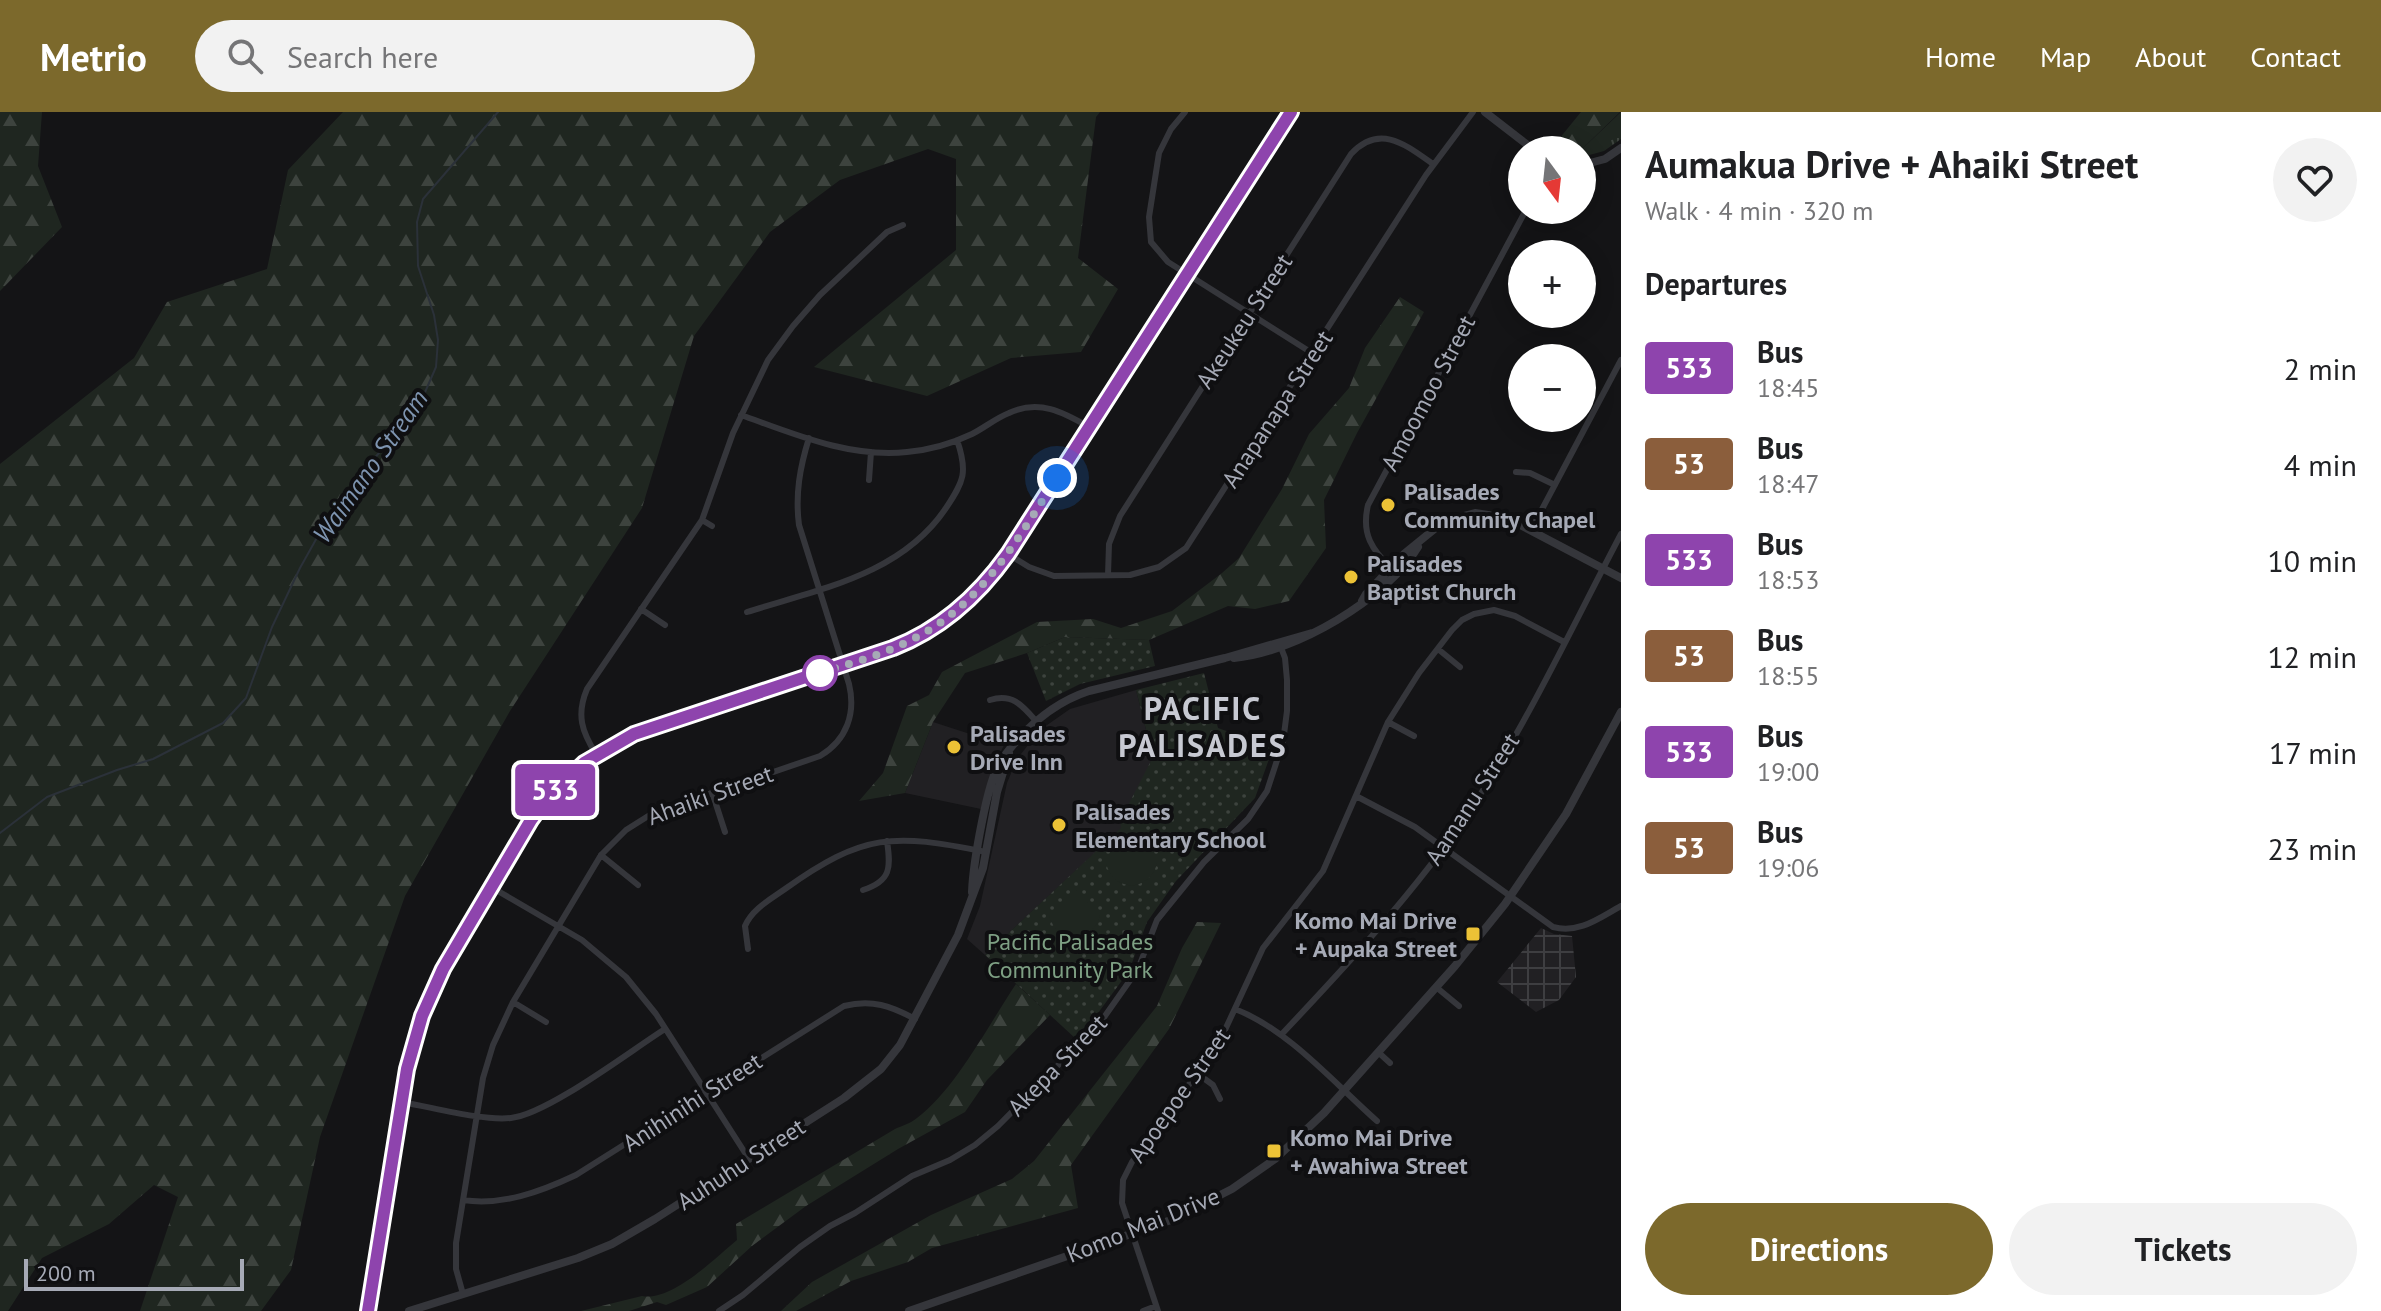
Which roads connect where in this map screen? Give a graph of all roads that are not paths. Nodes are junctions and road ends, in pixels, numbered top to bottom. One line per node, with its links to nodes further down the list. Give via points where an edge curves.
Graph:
1 (1185, 112): 11 (street, via 1159,153 1148,224 1158,253)
2 (1291, 112): 11 (street)
3 (1473, 112): 8 (street, Anapanapa Street)
4 (1485, 112): 5 (street)
5 (1516, 136)
6 (1621, 148): 7 (street)
7 (1596, 161)
8 (1433, 164): 12 (street, Akeukeu Street, via 1391,139 1357,148); 13 (street, Anapanapa Street)
9 (1519, 224): 29 (street, Amoomoo Street, via 1368,505 1369,543)
10 (903, 225): 15 (street, via 887,232 806,310 768,360)
11 (1187, 274): 12 (street); 16 (street)
12 (1249, 313): 13 (street); 30 (street, Akeukeu Street, via 1120,516 1109,544)
13 (1312, 353): 30 (street, Anapanapa Street, via 1186,548 1150,571)
14 (1621, 360): 22 (street)
15 (741, 415): 17 (street); 23 (street)
16 (1089, 427): 18 (street, via 1057,410 1027,407); 27 (street)
17 (809, 438): 19 (street); 32 (street, Ahaiki Street, via 799,475 797,513)
18 (957, 440): 19 (street, via 907,452); 32 (street, via 964,461 962,481 926,534 882,566)
19 (871, 452): 21 (street)
20 (1516, 472): 22 (street)
21 (869, 480)
22 (1555, 485): 25 (street)
23 (702, 520): 24 (street); 33 (street)
24 (712, 526)
25 (1531, 530): 28 (street, Auhuhu Street); 29 (street, Auhuhu Street, via 1497,515 1475,513 1443,524)
26 (1621, 534): 28 (street, Aamanu Street)
27 (1008, 554): 30 (street, Anapanapa Street, via 1047,574); 39 (street, via 977,593 944,621 903,644)
28 (1603, 568): 31 (street, Auhuhu Street); 36 (street, Aamanu Street)
29 (1394, 571): 37 (street, Auhuhu Street, via 1371,598)
30 (1108, 575)
31 (1621, 578)
32 (818, 589): 34 (street); 39 (street, Ahaiki Street)
33 (641, 609): 35 (street); 46 (street, via 582,700 582,729)
34 (747, 612)
35 (665, 625)
36 (1564, 642): 38 (street, Apoepoe Street, via 1508,613 1487,611 1462,620); 51 (street, Aamanu Street, via 1504,755)
37 (1279, 646): 43 (street, Auhuhu Street, via 1089,691); 85 (street, Akepa Street, via 1286,673 1285,732 1267,791 1157,920 1138,969 1100,1023 975,1145 830,1226)
38 (1438, 649): 40 (street); 44 (street, Apoepoe Street)
39 (843, 665): 46 (street, via 646,730); 47 (street, Ahaiki Street, via 852,705 835,745 809,761)
40 (1460, 667)
41 (990, 700): 43 (street, via 1011,698)
42 (1621, 712): 57 (street, Komo Mai Drive, via 1566,814)
43 (1036, 721): 52 (street, Auhuhu Street, via 1009,753)
44 (1388, 722): 45 (street); 48 (street, Apoepoe Street)
45 (1414, 736)
46 (596, 754): 55 (street, via 547,798)
47 (712, 792): 49 (street); 53 (street, Ahaiki Street, via 641,819)
48 (1356, 796): 51 (street, via 1405,820); 64 (street, Apoepoe Street, via 1323,871 1263,948)
49 (725, 832)
50 (887, 841): 52 (street, via 923,840); 56 (street, via 885,879); 60 (street, via 833,857 759,908 745,926)
51 (1443, 847): 57 (street); 68 (street, Aamanu Street)
52 (982, 851): 65 (street, Auhuhu Street, via 978,887)
53 (601, 855): 54 (street); 59 (street, Ahaiki Street)
54 (638, 885)
55 (491, 887): 59 (street); 75 (street, via 425,1007)
56 (863, 890)
57 (1511, 897): 58 (street, via 1548,924 1567,929); 61 (street, Komo Mai Drive)
58 (1621, 906)
59 (557, 926): 62 (street, Ahaiki Street); 67 (street, via 616,967)
60 (748, 949)
61 (1436, 987): 63 (street); 69 (street, Komo Mai Drive)
62 (513, 1002): 66 (street); 76 (street, Ahaiki Street, via 493,1045)
63 (1459, 1006)
64 (1235, 1009): 68 (street); 71 (street, Apoepoe Street)
65 (915, 1019): 73 (street, Anihinihi Street, via 882,1004 844,1006); 78 (street, Auhuhu Street, via 890,1059 866,1082)
66 (546, 1022)
67 (665, 1029): 73 (street); 76 (street, via 537,1111 513,1118)
68 (1281, 1035): 72 (street)
69 (1378, 1052): 70 (street); 72 (street, Komo Mai Drive)
70 (1390, 1063)
71 (1198, 1074): 74 (street); 80 (street, Apoepoe Street, via 1123,1180 1122,1203)
72 (1344, 1091): 77 (street); 80 (street, Komo Mai Drive, via 1300,1138 1257,1173 1191,1211)
73 (706, 1093): 78 (street); 79 (street, Anihinihi Street, via 564,1181 499,1202)
74 (1220, 1099)
75 (401, 1102): 76 (street); 83 (street)
76 (477, 1115): 79 (street, Ahaiki Street)
77 (1377, 1121)
78 (749, 1159): 81 (street, Auhuhu Street, via 612,1244)
79 (463, 1200): 81 (street, Ahaiki Street, via 454,1261)
80 (1131, 1234): 82 (street, Apoepoe Street); 86 (street, Komo Mai Drive)
81 (463, 1294): 84 (street, Auhuhu Street)
82 (1157, 1309): 87 (street)
83 (368, 1311)
84 (409, 1311)
85 (719, 1311)
86 (909, 1311)
87 (1143, 1311)

